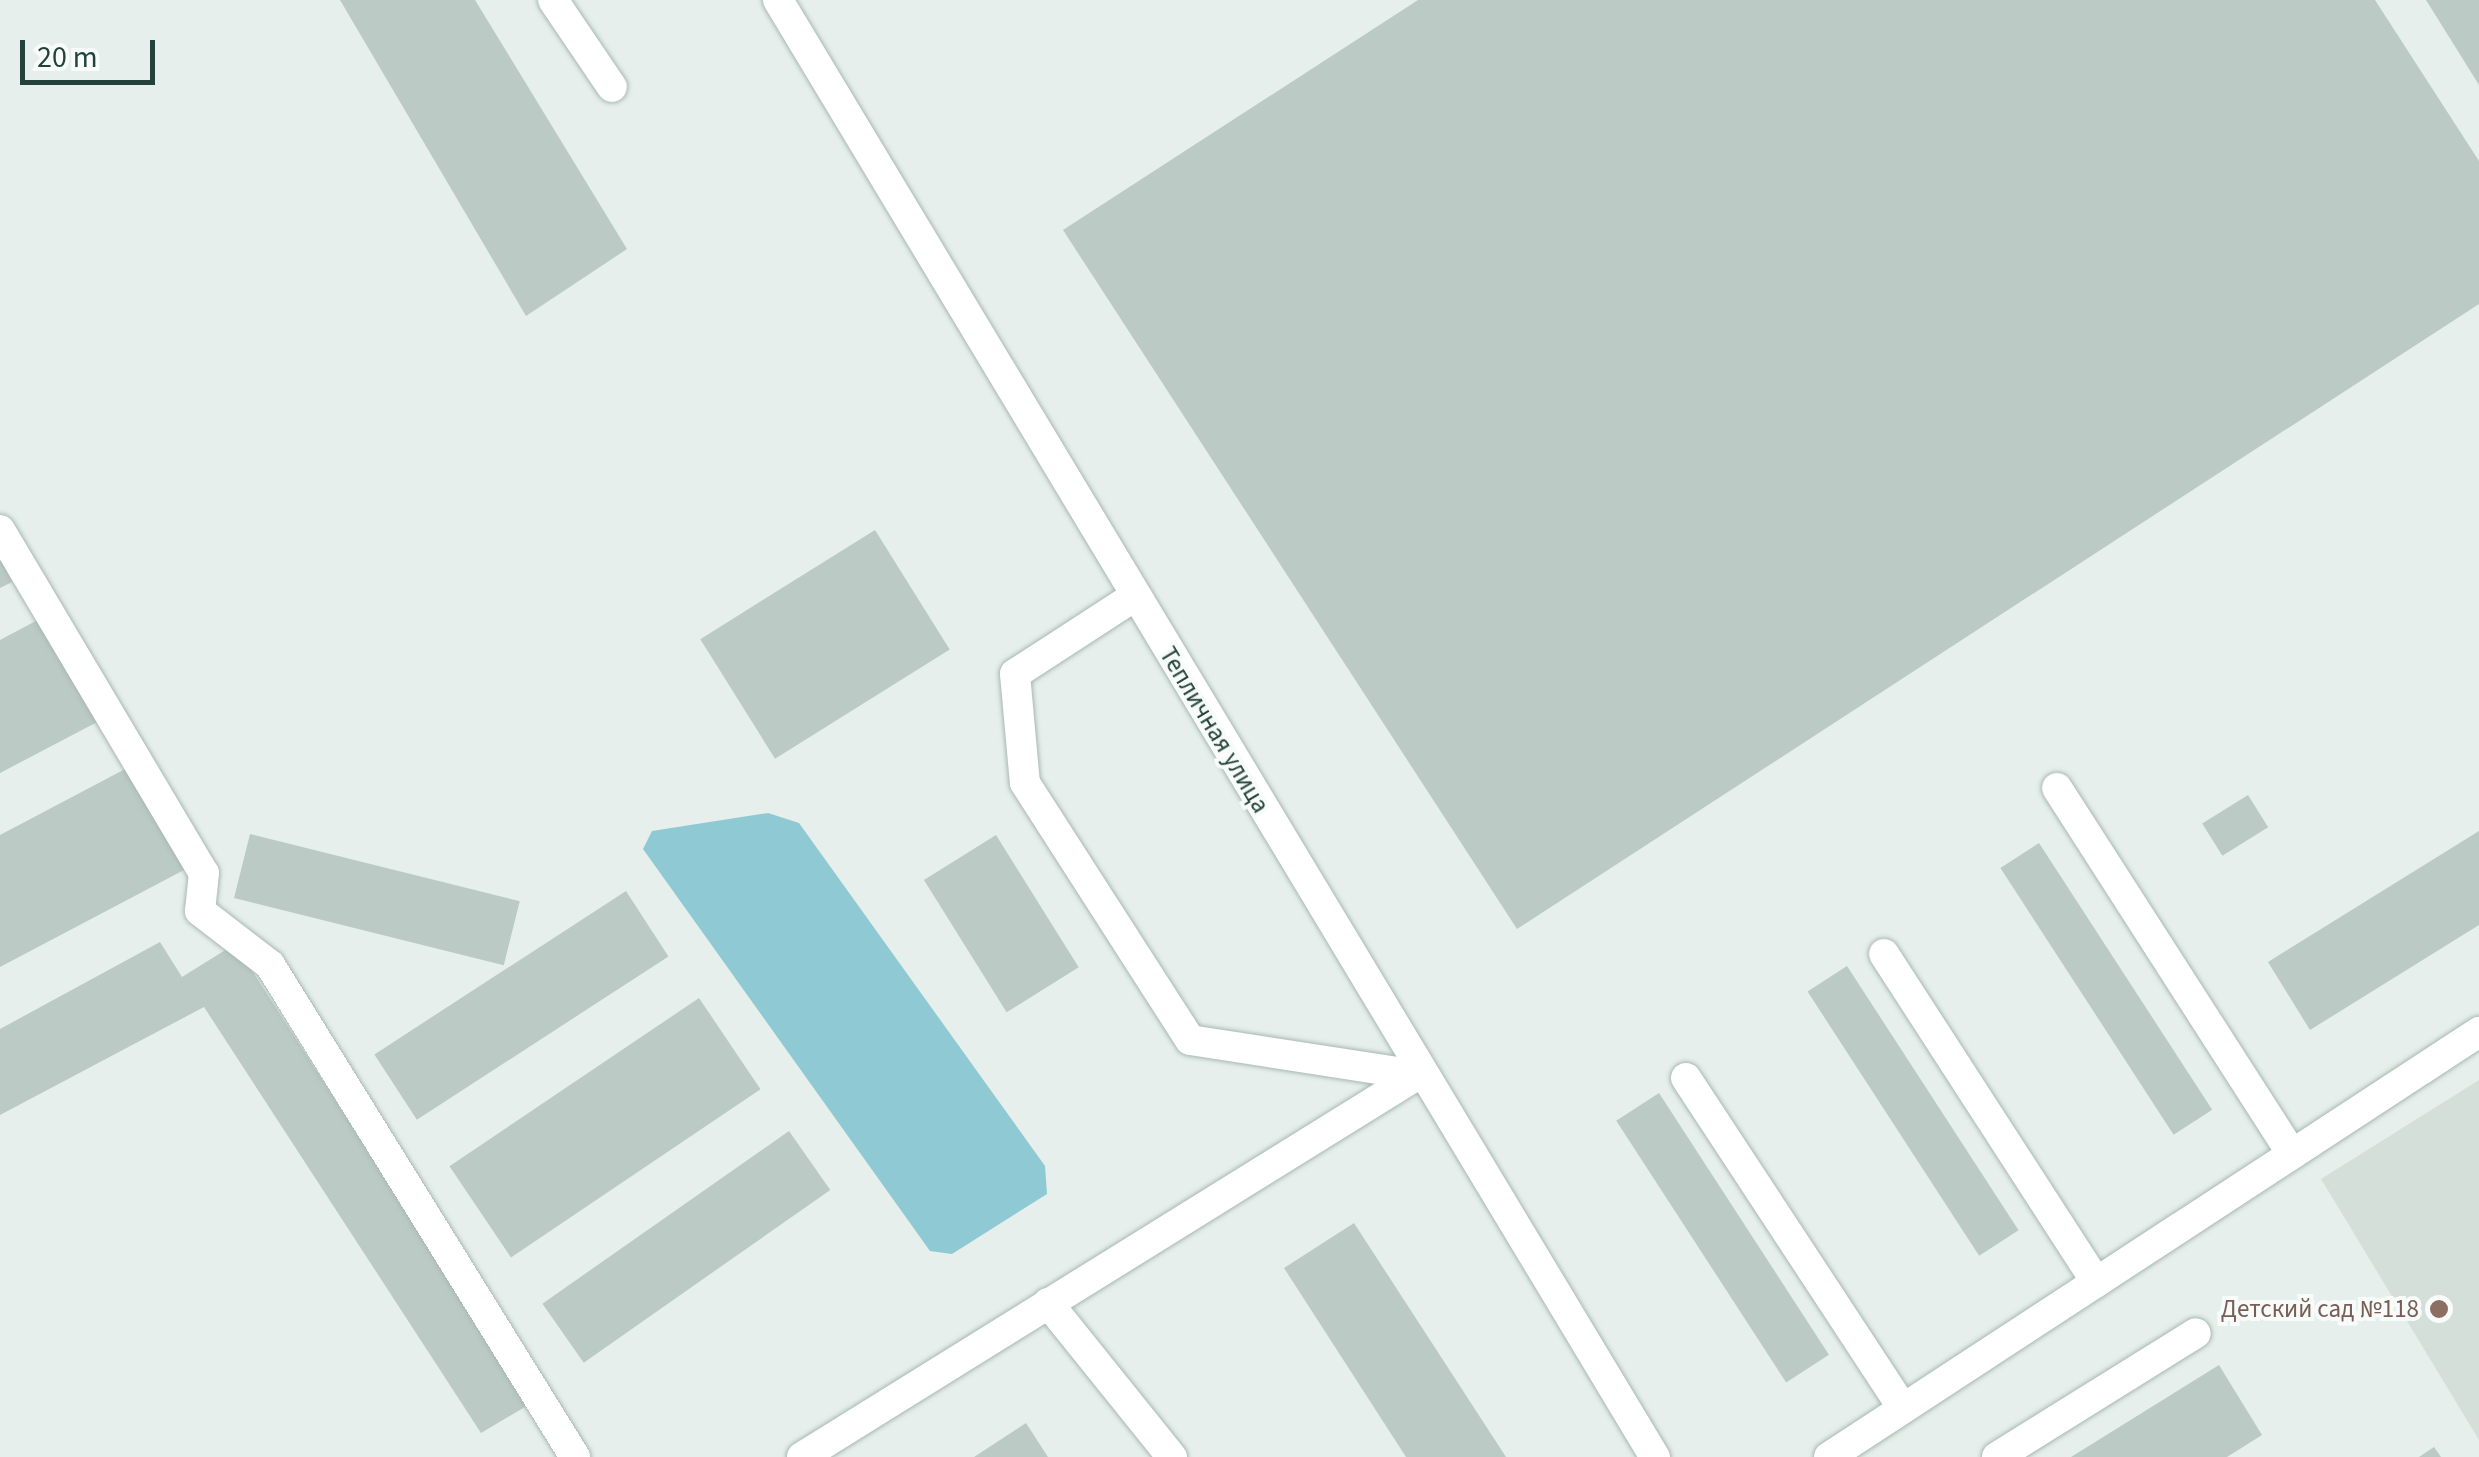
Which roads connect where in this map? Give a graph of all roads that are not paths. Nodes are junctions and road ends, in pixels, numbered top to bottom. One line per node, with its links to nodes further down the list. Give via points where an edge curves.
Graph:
1 (553, 0): 3 (street)
2 (778, 0): 5 (street, Тепличная улица)
3 (612, 88)
4 (0, 530): 16 (street, via 204,874 200,911 270,966)
5 (1135, 596): 9 (street, Тепличная улица); 9 (street, via 1015,674 1025,782 1190,1040)
6 (2057, 788): 11 (street)
7 (1884, 954): 12 (street)
8 (2479, 1032): 11 (street)
9 (1417, 1075): 13 (street); 19 (street, Тепличная улица)
10 (1686, 1078): 15 (street)
11 (2292, 1154): 12 (street)
12 (2096, 1282): 15 (street)
13 (1048, 1303): 17 (street); 18 (street)
14 (2196, 1333): 21 (street)
15 (1904, 1408): 20 (street)
16 (576, 1457)
17 (802, 1457)
18 (1172, 1457)
19 (1655, 1457)
20 (1829, 1457)
21 (1997, 1457)

